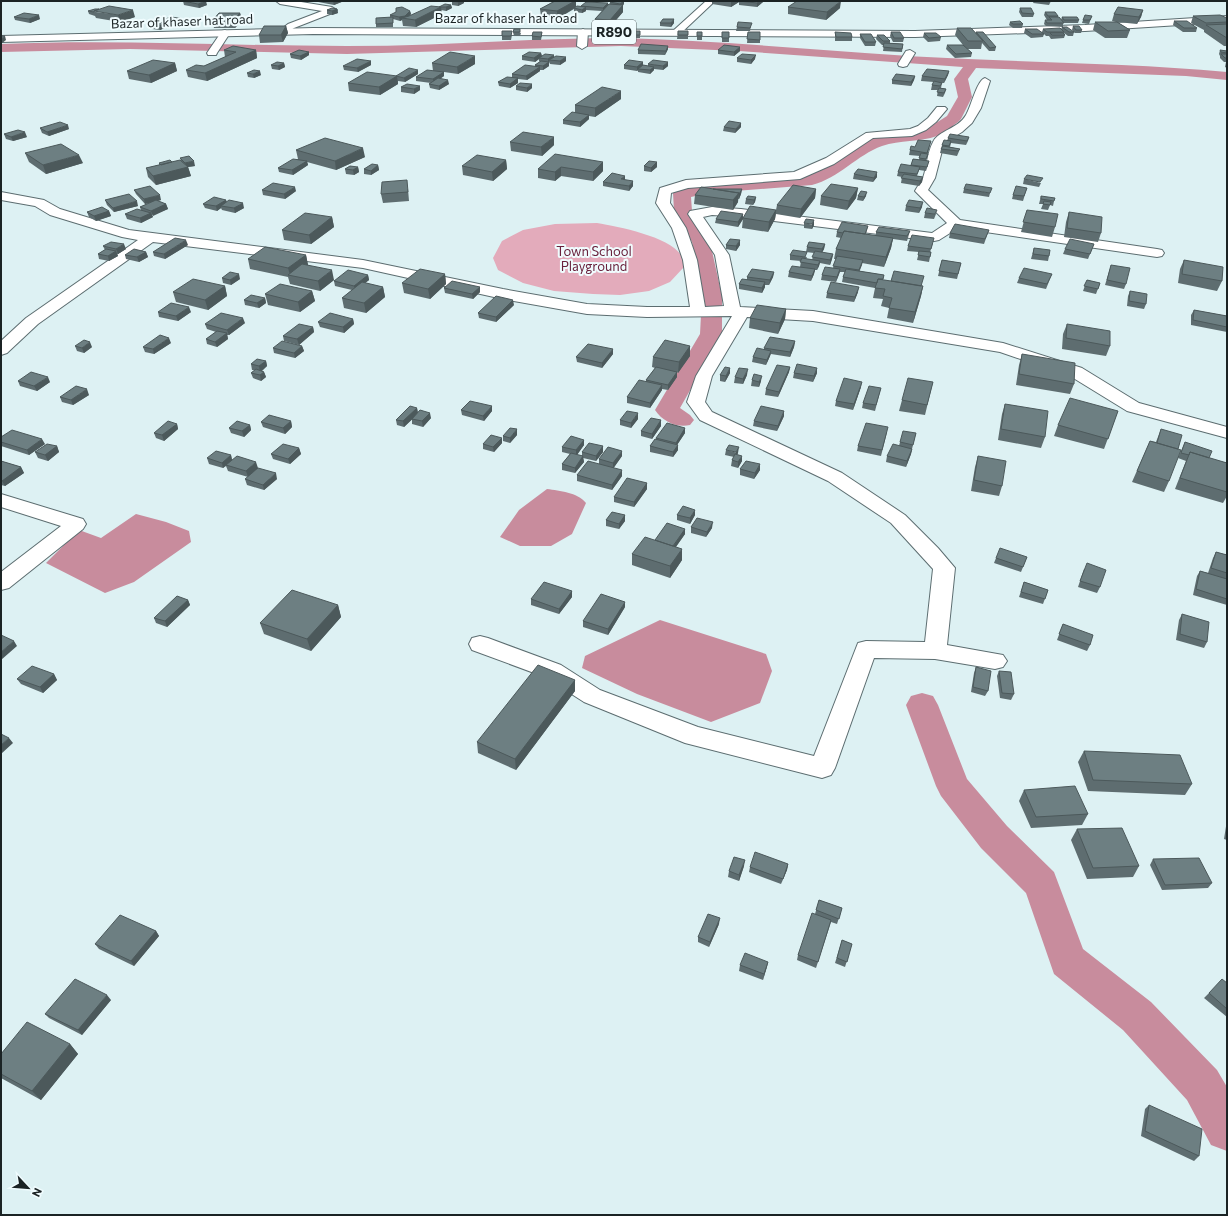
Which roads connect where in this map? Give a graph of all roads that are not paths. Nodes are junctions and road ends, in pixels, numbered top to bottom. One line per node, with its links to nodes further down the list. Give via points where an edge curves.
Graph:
1 (280, 1): 4 (street, via 332,10 291,26)
2 (712, 1): 5 (street)
3 (1227, 19): 5 (street, Bazar of khaser hat road / R890, via 1085,28 922,34)
4 (283, 32): 5 (street, Bazar of khaser hat road / R890, via 583,38); 6 (street, Bazar of khaser hat road / R890)
5 (677, 32)
6 (222, 36): 7 (street, Bazar of khaser hat road / R890); 8 (street)
7 (1, 39)
8 (212, 53)
9 (910, 53): 10 (street)
10 (903, 64)
11 (985, 81): 14 (street, via 975,110 965,125 940,139 929,178 921,191)
12 (941, 109): 17 (street, via 922,128 912,132 870,135 830,161 796,176 686,184 665,191 663,203 679,228 690,260)
13 (1, 196): 15 (street, via 39,203 55,212 127,234)
14 (956, 224): 16 (street); 18 (street, via 934,238 741,212 712,211 695,214 722,256)
15 (152, 236): 17 (street, via 363,264 587,309); 19 (street, via 32,321)
16 (1157, 253)
17 (695, 311): 18 (street)
18 (735, 312): 20 (street, via 812,316 1003,348 1076,372 1133,407); 24 (street, via 734,329 704,376 696,402 706,416 835,477 898,519 931,553 944,568)
19 (1, 350)
20 (1227, 433)
21 (1, 500): 22 (street, via 76,524)
22 (1, 583)
23 (480, 644): 24 (street, via 553,671 592,696 694,736 822,768 866,649)
24 (935, 651): 25 (street)
25 (995, 661)

